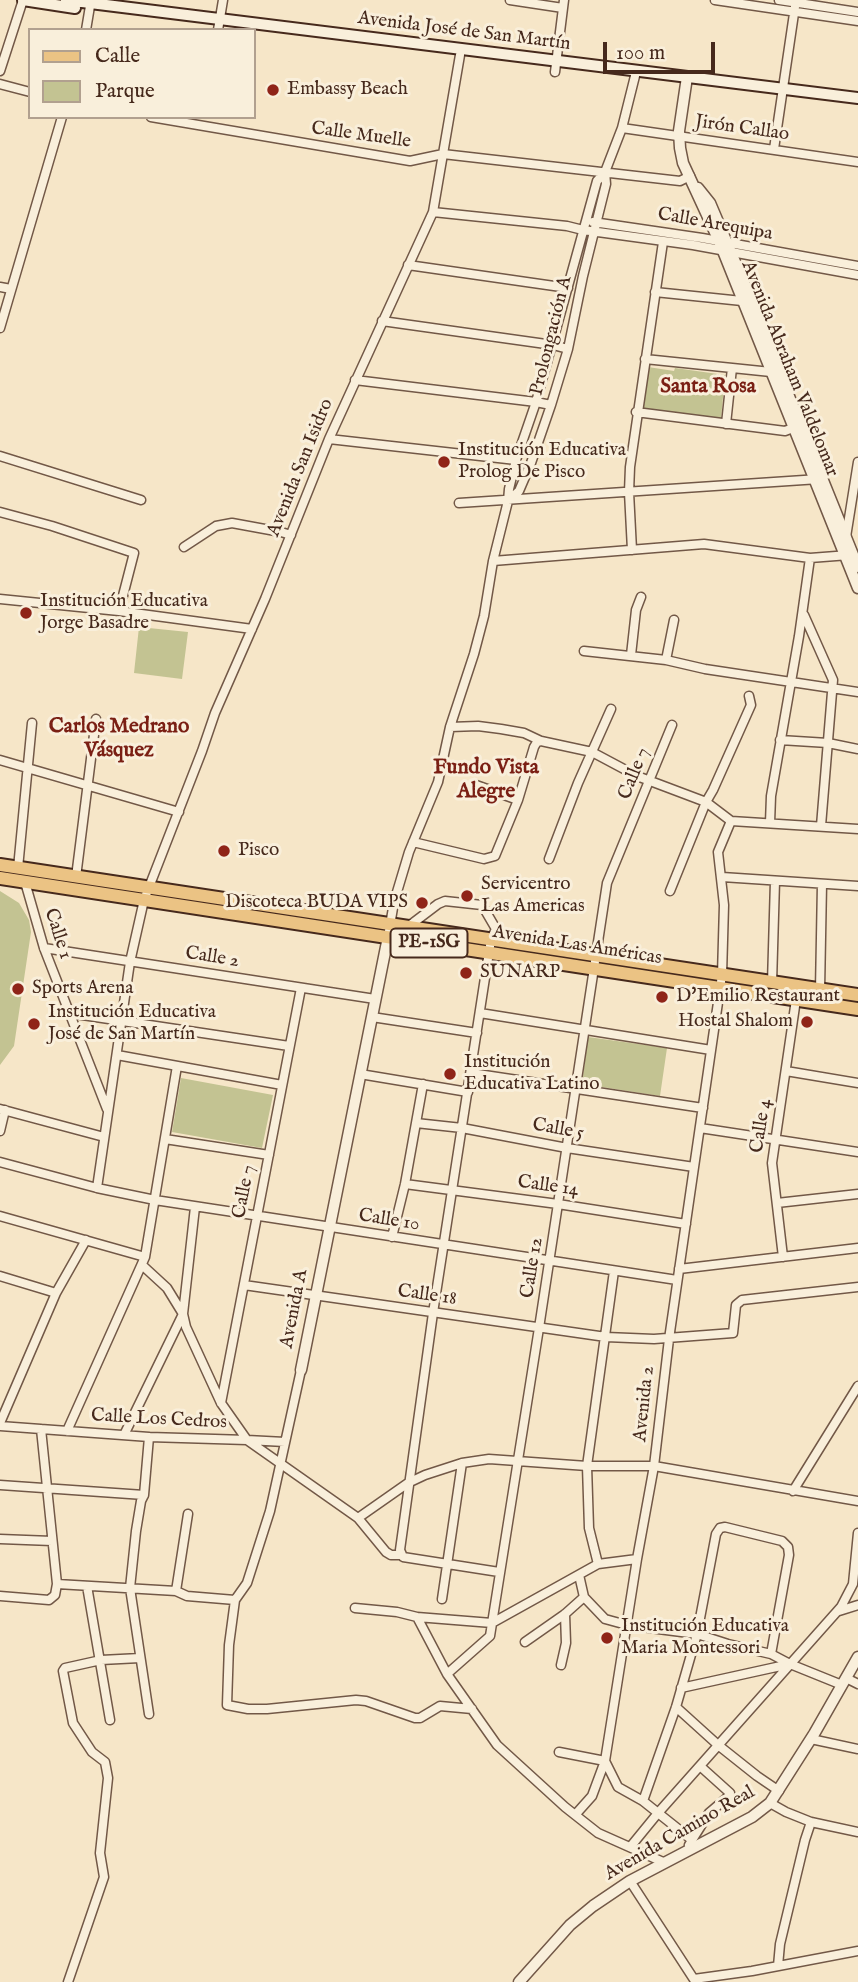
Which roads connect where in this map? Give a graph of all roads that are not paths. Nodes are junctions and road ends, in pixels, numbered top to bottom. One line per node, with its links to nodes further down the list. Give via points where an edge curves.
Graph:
1 (23, 0): 8 (main road, Avenida José de San Martín); 20 (street)
2 (66, 0): 8 (main road, Avenida José de San Martín)
3 (223, 0): 12 (street)
4 (510, 0): 7 (street)
5 (715, 0): 9 (street)
6 (779, 0): 9 (street)
7 (564, 4): 19 (street)
8 (90, 5): 12 (main road, Avenida José de San Martín); 13 (street)
9 (795, 5): 10 (street); 11 (street); 25 (street)
10 (858, 12)
11 (858, 21)
12 (219, 25): 14 (main road, Avenida José de San Martín); 15 (main road, Avenida José de San Martín)
13 (86, 28)
14 (238, 28)
15 (244, 28)
16 (256, 30): 19 (main road, Avenida José de San Martín)
17 (256, 31): 18 (main road, Avenida José de San Martín)
18 (460, 55): 19 (main road, Avenida José de San Martín); 32 (street, Avenida San Isidro)
19 (556, 66): 21 (main road, Avenida José de San Martín); 22 (main road, Avenida José de San Martín)
20 (0, 71)
21 (635, 76): 22 (main road, Avenida José de San Martín); 29 (street, Prolongación A)
22 (687, 79): 25 (main road, Avenida José de San Martín); 30 (street)
23 (0, 84): 24 (street)
24 (28, 91)
25 (782, 91): 26 (main road, Avenida José de San Martín); 31 (street)
26 (858, 100)
27 (61, 119): 46 (street)
28 (163, 119): 32 (street, Calle Muelle, via 410,161)
29 (622, 128): 30 (street, Jirón Callao); 34 (street, Prolongación A)
30 (679, 136): 31 (street, Jirón Callao); 35 (street, via 681,156)
31 (774, 149): 33 (street, Jirón Callao)
32 (443, 154): 34 (street, Calle Muelle); 36 (street, Avenida San Isidro)
33 (858, 162)
34 (605, 172): 35 (street, Calle Muelle); 37 (street, Prolongación A, via 597,181); 38 (street, Prolongación A, via 607,184)
35 (692, 180): 40 (street, via 708,199)
36 (433, 212): 37 (street, Calle Arequipa); 41 (street, Avenida San Isidro)
37 (584, 226): 38 (street, Calle Arequipa); 45 (street, Prolongación A)
38 (596, 227): 39 (street, Calle Arequipa); 40 (street, Calle Arequipa); 52 (street, Prolongación A)
39 (663, 242): 40 (street, Calle Arequipa); 47 (street)
40 (725, 247): 42 (street, Calle Arequipa); 43 (street, Calle Arequipa); 48 (street, Avenida Abraham Valdelomar); 55 (street, Avenida Abraham Valdelomar, via 766,335)
41 (408, 265): 45 (street); 49 (street, Avenida San Isidro)
42 (858, 266)
43 (858, 275)
44 (0, 287): 46 (street)
45 (568, 288): 51 (street, Prolongación A)
46 (11, 289): 50 (street)
47 (655, 292): 48 (street); 53 (street)
48 (742, 301): 55 (street, Avenida Abraham Valdelomar)
49 (382, 321): 51 (street); 56 (street, Avenida San Isidro)
50 (0, 328)
51 (553, 345): 52 (street); 57 (street, Prolongación A)
52 (568, 349): 58 (street, Prolongación A)
53 (645, 359): 54 (street); 59 (street)
54 (732, 368): 55 (street); 60 (street)
55 (774, 371): 61 (street, Avenida Abraham Valdelomar); 66 (street, Avenida Abraham Valdelomar)
56 (355, 380): 57 (street); 62 (street, Avenida San Isidro)
57 (536, 402): 58 (street); 64 (street, Prolongación A)
58 (551, 405): 69 (street, Prolongación A, via 519,491)
59 (636, 412): 60 (street); 67 (street)
60 (726, 424): 61 (street)
61 (793, 428): 66 (street, Avenida Abraham Valdelomar)
62 (329, 439): 64 (street); 74 (street, Avenida San Isidro)
63 (0, 456): 68 (street)
64 (516, 460): 69 (street, Prolongación A)
65 (858, 462): 73 (street)
66 (818, 479): 67 (street); 72 (street, Avenida Abraham Valdelomar); 79 (street, Avenida Abraham Valdelomar)
67 (629, 492): 69 (street); 77 (street)
68 (141, 500)
69 (508, 501): 70 (street); 80 (street, Prolongación A)
70 (459, 503)
71 (0, 512): 84 (street, via 134,553)
72 (836, 514): 73 (street, via 845,518); 75 (street, Avenida Abraham Valdelomar)
73 (851, 514): 75 (street)
74 (290, 536): 76 (street, via 232,523 216,526); 87 (street, Avenida San Isidro)
75 (846, 537): 79 (street, Avenida Abraham Valdelomar)
76 (184, 547)
77 (632, 550): 78 (street, via 704,544); 80 (street)
78 (810, 558): 79 (street); 85 (street)
79 (852, 559): 81 (street, Avenida Abraham Valdelomar)
80 (493, 561): 99 (street, Prolongación A, via 484,616)
81 (858, 588)
82 (641, 597): 89 (street)
83 (0, 599): 84 (street)
84 (119, 611): 87 (street)
85 (803, 612): 91 (street); 92 (street)
86 (674, 620): 90 (street)
87 (252, 629): 112 (street, Avenida San Isidro)
88 (584, 651): 89 (street)
89 (631, 655): 90 (street)
90 (666, 660): 91 (street)
91 (792, 683): 92 (street); 100 (street)
92 (833, 689): 93 (street); 102 (street)
93 (858, 692)
94 (749, 696): 111 (street, via 751,705)
95 (611, 709): 104 (street)
96 (96, 719): 108 (street)
97 (33, 723): 106 (street)
98 (672, 725): 107 (street, Calle 7)
99 (450, 727): 101 (street, via 501,729); 117 (street, Prolongación A, via 438,782)
100 (780, 740): 102 (street); 114 (street)
101 (541, 741): 104 (street); 110 (street, via 534,747)
102 (828, 743): 103 (street); 115 (street)
103 (858, 749)
104 (592, 752): 107 (street); 118 (street)
105 (0, 760): 106 (street)
106 (28, 768): 108 (street); 120 (street)
107 (649, 780): 111 (street); 135 (street, Calle 7, via 607,883)
108 (87, 785): 112 (street); 121 (street)
109 (476, 785): 110 (street)
110 (518, 800): 117 (street, via 498,851 489,859)
111 (706, 802): 113 (street); 128 (street)
112 (179, 812): 129 (street, Avenida San Isidro)
113 (731, 821): 114 (street); 122 (street, Avenida 2, via 718,852)
114 (770, 823): 115 (street)
115 (821, 826): 116 (street)
116 (858, 829)
117 (413, 842): 131 (street, Prolongación A)
118 (549, 859)
119 (0, 865): 120 (main road, Avenida Las Américas / PE-1SG)
120 (18, 868): 121 (main road, Avenida Las Américas / PE-1SG)
121 (76, 877): 129 (main road, Avenida Las Américas / PE-1SG)
122 (722, 877): 124 (street); 136 (street, Avenida 2)
123 (0, 878): 125 (main road, Avenida Las Américas / PE-1SG)
124 (775, 881): 126 (street); 137 (street)
125 (25, 882): 129 (main road, Avenida Las Américas / PE-1SG); 133 (street, Calle 1)
126 (822, 884): 127 (street); 139 (street)
127 (858, 886)
128 (670, 891)
129 (147, 894): 131 (main road, Avenida Las Américas / PE-1SG); 134 (street, Avenida San Isidro)
130 (407, 927): 131 (main road, Avenida Las Américas / PE-1SG); 132 (main road, Avenida Las Américas / PE-1SG); 132 (street, via 441,902 480,904 496,929)
131 (389, 931): 132 (main road, Avenida Las Américas / PE-1SG); 142 (street, Avenida A)
132 (490, 946): 135 (main road, Avenida Las Américas / PE-1SG); 145 (street)
133 (44, 948): 134 (street, Calle 2); 144 (street, Calle 1)
134 (130, 962): 138 (street, Calle 2); 147 (street, Avenida San Isidro)
135 (595, 962): 136 (main road, Avenida Las Américas / PE-1SG); 148 (street, Calle 12)
136 (721, 981): 137 (main road, Avenida Las Américas / PE-1SG); 140 (main road, Avenida Las Américas / PE-1SG); 151 (street, Avenida 2)
137 (772, 983): 140 (main road, Avenida Las Américas / PE-1SG)
138 (301, 988): 142 (street, Calle 2); 150 (street, Calle 7)
139 (820, 990): 140 (main road, Avenida Las Américas / PE-1SG); 141 (main road, Avenida Las Américas / PE-1SG)
140 (797, 993): 143 (main road, Avenida Las Américas / PE-1SG); 154 (street, Calle 4)
141 (858, 996)
142 (375, 999): 146 (street, Avenida A)
143 (858, 1009)
144 (69, 1013): 147 (street); 164 (street, Calle 1)
145 (480, 1013): 148 (street); 149 (street)
146 (372, 1017): 149 (street); 156 (street, Avenida A)
147 (122, 1021): 150 (street); 152 (street, Avenida San Isidro)
148 (585, 1030): 151 (street); 160 (street, Calle 12)
149 (477, 1033): 155 (street)
150 (289, 1046): 159 (street, Calle 7)
151 (711, 1050): 162 (street, Avenida 2)
152 (117, 1055): 153 (street); 164 (street, Avenida San Isidro)
153 (177, 1066): 159 (street); 170 (street)
154 (786, 1072): 157 (street); 171 (street, Calle 4)
155 (471, 1073): 160 (street); 161 (street)
156 (360, 1074): 158 (street); 188 (street, Avenida A)
157 (858, 1083)
158 (423, 1084): 161 (street); 165 (street)
159 (282, 1085): 174 (street, Calle 7)
160 (576, 1089): 162 (street); 172 (street, Calle 12)
161 (468, 1092): 166 (street)
162 (703, 1108): 167 (street, Avenida 2)
163 (2, 1109): 168 (street); 169 (street)
164 (108, 1112): 169 (street, Avenida San Isidro)
165 (416, 1123): 166 (street, Calle 5); 177 (street)
166 (462, 1128): 172 (street, Calle 5); 179 (street)
167 (700, 1128): 171 (street); 176 (street, Avenida 2)
168 (0, 1131)
169 (104, 1137): 178 (street, Avenida San Isidro)
170 (165, 1139): 174 (street); 181 (street)
171 (776, 1139): 173 (street); 182 (street, Calle 4, via 772,1163)
172 (567, 1148): 176 (street, Calle 5); 183 (street, Calle 12)
173 (858, 1152)
174 (269, 1155): 186 (street, Calle 7)
175 (0, 1162): 178 (street, Calle 10)
176 (694, 1167): 187 (street, Avenida 2)
177 (405, 1184): 179 (street, Calle 14); 189 (street)
178 (97, 1188): 181 (street, Calle 10)
179 (453, 1191): 183 (street, Calle 14); 191 (street)
180 (858, 1194): 182 (street)
181 (155, 1200): 184 (street, Calle 10); 194 (street)
182 (776, 1203): 193 (street, Calle 4)
183 (558, 1204): 187 (street, Calle 14); 195 (street, Calle 12)
184 (195, 1207): 186 (street, Calle 10); 205 (street)
185 (0, 1216): 190 (street)
186 (257, 1216): 188 (street, Calle 10); 200 (street, Calle 7)
187 (686, 1224): 196 (street, Avenida 2)
188 (330, 1227): 189 (street, Calle 10); 203 (street, Avenida A)
189 (392, 1237): 191 (street, Calle 10)
190 (86, 1240): 194 (street); 202 (street)
191 (444, 1245): 195 (street, Calle 10); 204 (street)
192 (858, 1248): 193 (street)
193 (783, 1257): 196 (street)
194 (144, 1261): 205 (street); 214 (street)
195 (550, 1261): 197 (street, Calle 10); 206 (street, Calle 12)
196 (679, 1269): 199 (street, Avenida 2)
197 (614, 1271): 199 (street, Calle 10); 207 (street)
198 (0, 1276): 202 (street)
199 (677, 1280): 208 (street, Avenida 2)
200 (244, 1285): 203 (street, Calle 18); 211 (street, Calle 7)
201 (858, 1287): 208 (street, Calle 18, via 742,1300 736,1305 733,1333)
202 (56, 1293): 212 (street)
203 (316, 1297): 204 (street, Calle 18); 209 (street, Avenida A)
204 (433, 1313): 206 (street, Calle 18); 224 (street)
205 (183, 1314): 211 (street); 215 (street)
206 (539, 1328): 207 (street, Calle 18); 219 (street, Calle 12)
207 (606, 1337): 208 (street, Calle 18); 222 (street)
208 (669, 1339): 223 (street, Avenida 2)
209 (301, 1370): 218 (street, Avenida A)
210 (858, 1386): 227 (street)
211 (221, 1403): 217 (street)
212 (0, 1424): 213 (street, Calle Los Cedros)
213 (41, 1429): 214 (street, Calle Los Cedros); 226 (street)
214 (67, 1431): 215 (street, Calle Los Cedros)
215 (124, 1436): 216 (street, Calle Los Cedros)
216 (149, 1437): 217 (street, Calle Los Cedros); 228 (street)
217 (247, 1440): 218 (street); 220 (street, Calle Los Cedros)
218 (285, 1442): 220 (street, Avenida A)
219 (517, 1460): 221 (street); 222 (street); 239 (street, Calle 12)
220 (280, 1462): 231 (street, Calle Los Cedros); 248 (street, Avenida A, via 247,1583)
221 (462, 1463): 224 (street); 237 (street)
222 (587, 1466): 223 (street); 238 (street, via 589,1528)
223 (654, 1466): 227 (street); 236 (street, Avenida 2)
224 (408, 1483): 231 (street); 235 (street)
225 (0, 1485): 226 (street)
226 (47, 1488): 228 (street); 234 (street)
227 (793, 1491): 229 (street)
228 (144, 1495): 243 (street)
229 (858, 1501)
230 (188, 1514): 244 (street)
231 (358, 1518): 235 (street, Calle Los Cedros, via 386,1552)
232 (858, 1533): 251 (street, via 852,1584)
233 (0, 1539): 234 (street)
234 (52, 1541): 241 (street)
235 (402, 1555): 237 (street, Calle Los Cedros)
236 (636, 1559): 238 (street); 255 (street, Avenida 2)
237 (448, 1564): 239 (street, Calle Los Cedros); 247 (street)
238 (598, 1564): 240 (street)
239 (499, 1572): 254 (street, Calle 12)
240 (579, 1575): 246 (street); 254 (street)
241 (57, 1584): 242 (street); 245 (street, via 49,1600)
242 (87, 1586): 243 (street); 261 (street)
243 (130, 1588): 244 (street); 260 (street)
244 (176, 1591): 248 (street)
245 (0, 1596)
246 (584, 1597): 252 (street); 255 (street, via 605,1619)
247 (442, 1599)
248 (235, 1600): 269 (street, Avenida A, via 229,1706 248,1709 356,1700 420,1718 440,1706)
249 (858, 1605): 251 (street)
250 (355, 1608): 253 (street)
251 (836, 1612): 262 (street)
252 (565, 1614): 257 (street); 263 (street)
253 (417, 1617): 254 (street); 264 (street)
254 (492, 1623): 264 (street, via 488,1640)
255 (627, 1625): 256 (street); 276 (street, Avenida 2)
256 (697, 1634): 258 (street); 258 (street, via 719,1529 769,1538 785,1543 789,1552); 267 (street)
257 (525, 1642)
258 (771, 1654): 262 (street)
259 (858, 1657): 265 (street, Avenida Camino Real)
260 (140, 1658): 261 (street); 270 (street)
261 (101, 1660): 271 (street); 293 (street, via 63,1671 73,1723 92,1752 105,1762 108,1778 100,1853 104,1877)
262 (790, 1664): 265 (street); 267 (street); 273 (street)
263 (561, 1665)
264 (447, 1674): 269 (street)
265 (844, 1681): 266 (street); 272 (street, Avenida Camino Real)
266 (858, 1684)
267 (681, 1688): 268 (street)
268 (676, 1707): 273 (street); 279 (street)
269 (472, 1709): 282 (street, via 497,1745)
270 (149, 1714)
271 (110, 1720)
272 (812, 1736): 274 (street); 278 (street, Avenida Camino Real)
273 (719, 1745): 277 (street); 278 (street)
274 (858, 1749)
275 (559, 1752): 276 (street)
276 (605, 1761): 279 (street, via 618,1787); 282 (street, Avenida 2, via 592,1796)
277 (700, 1766): 281 (street); 285 (street, via 730,1793 709,1812)
278 (779, 1791): 280 (street, Avenida Camino Real)
279 (643, 1801): 281 (street)
280 (770, 1803): 283 (street); 287 (street, Avenida Camino Real)
281 (658, 1813): 285 (street); 286 (street)
282 (575, 1815): 286 (street, via 598,1833)
283 (811, 1822): 284 (street); 291 (street)
284 (858, 1832)
285 (692, 1840): 287 (street)
286 (631, 1846): 288 (street)
287 (686, 1850): 288 (street, Avenida Camino Real)
288 (663, 1862): 289 (street, Avenida Camino Real)
289 (630, 1881): 292 (street); 294 (street, Avenida Camino Real, via 570,1925)
290 (858, 1951): 291 (street)
291 (778, 1966): 292 (street)
292 (695, 1980)
293 (68, 1982)
294 (519, 1982)

